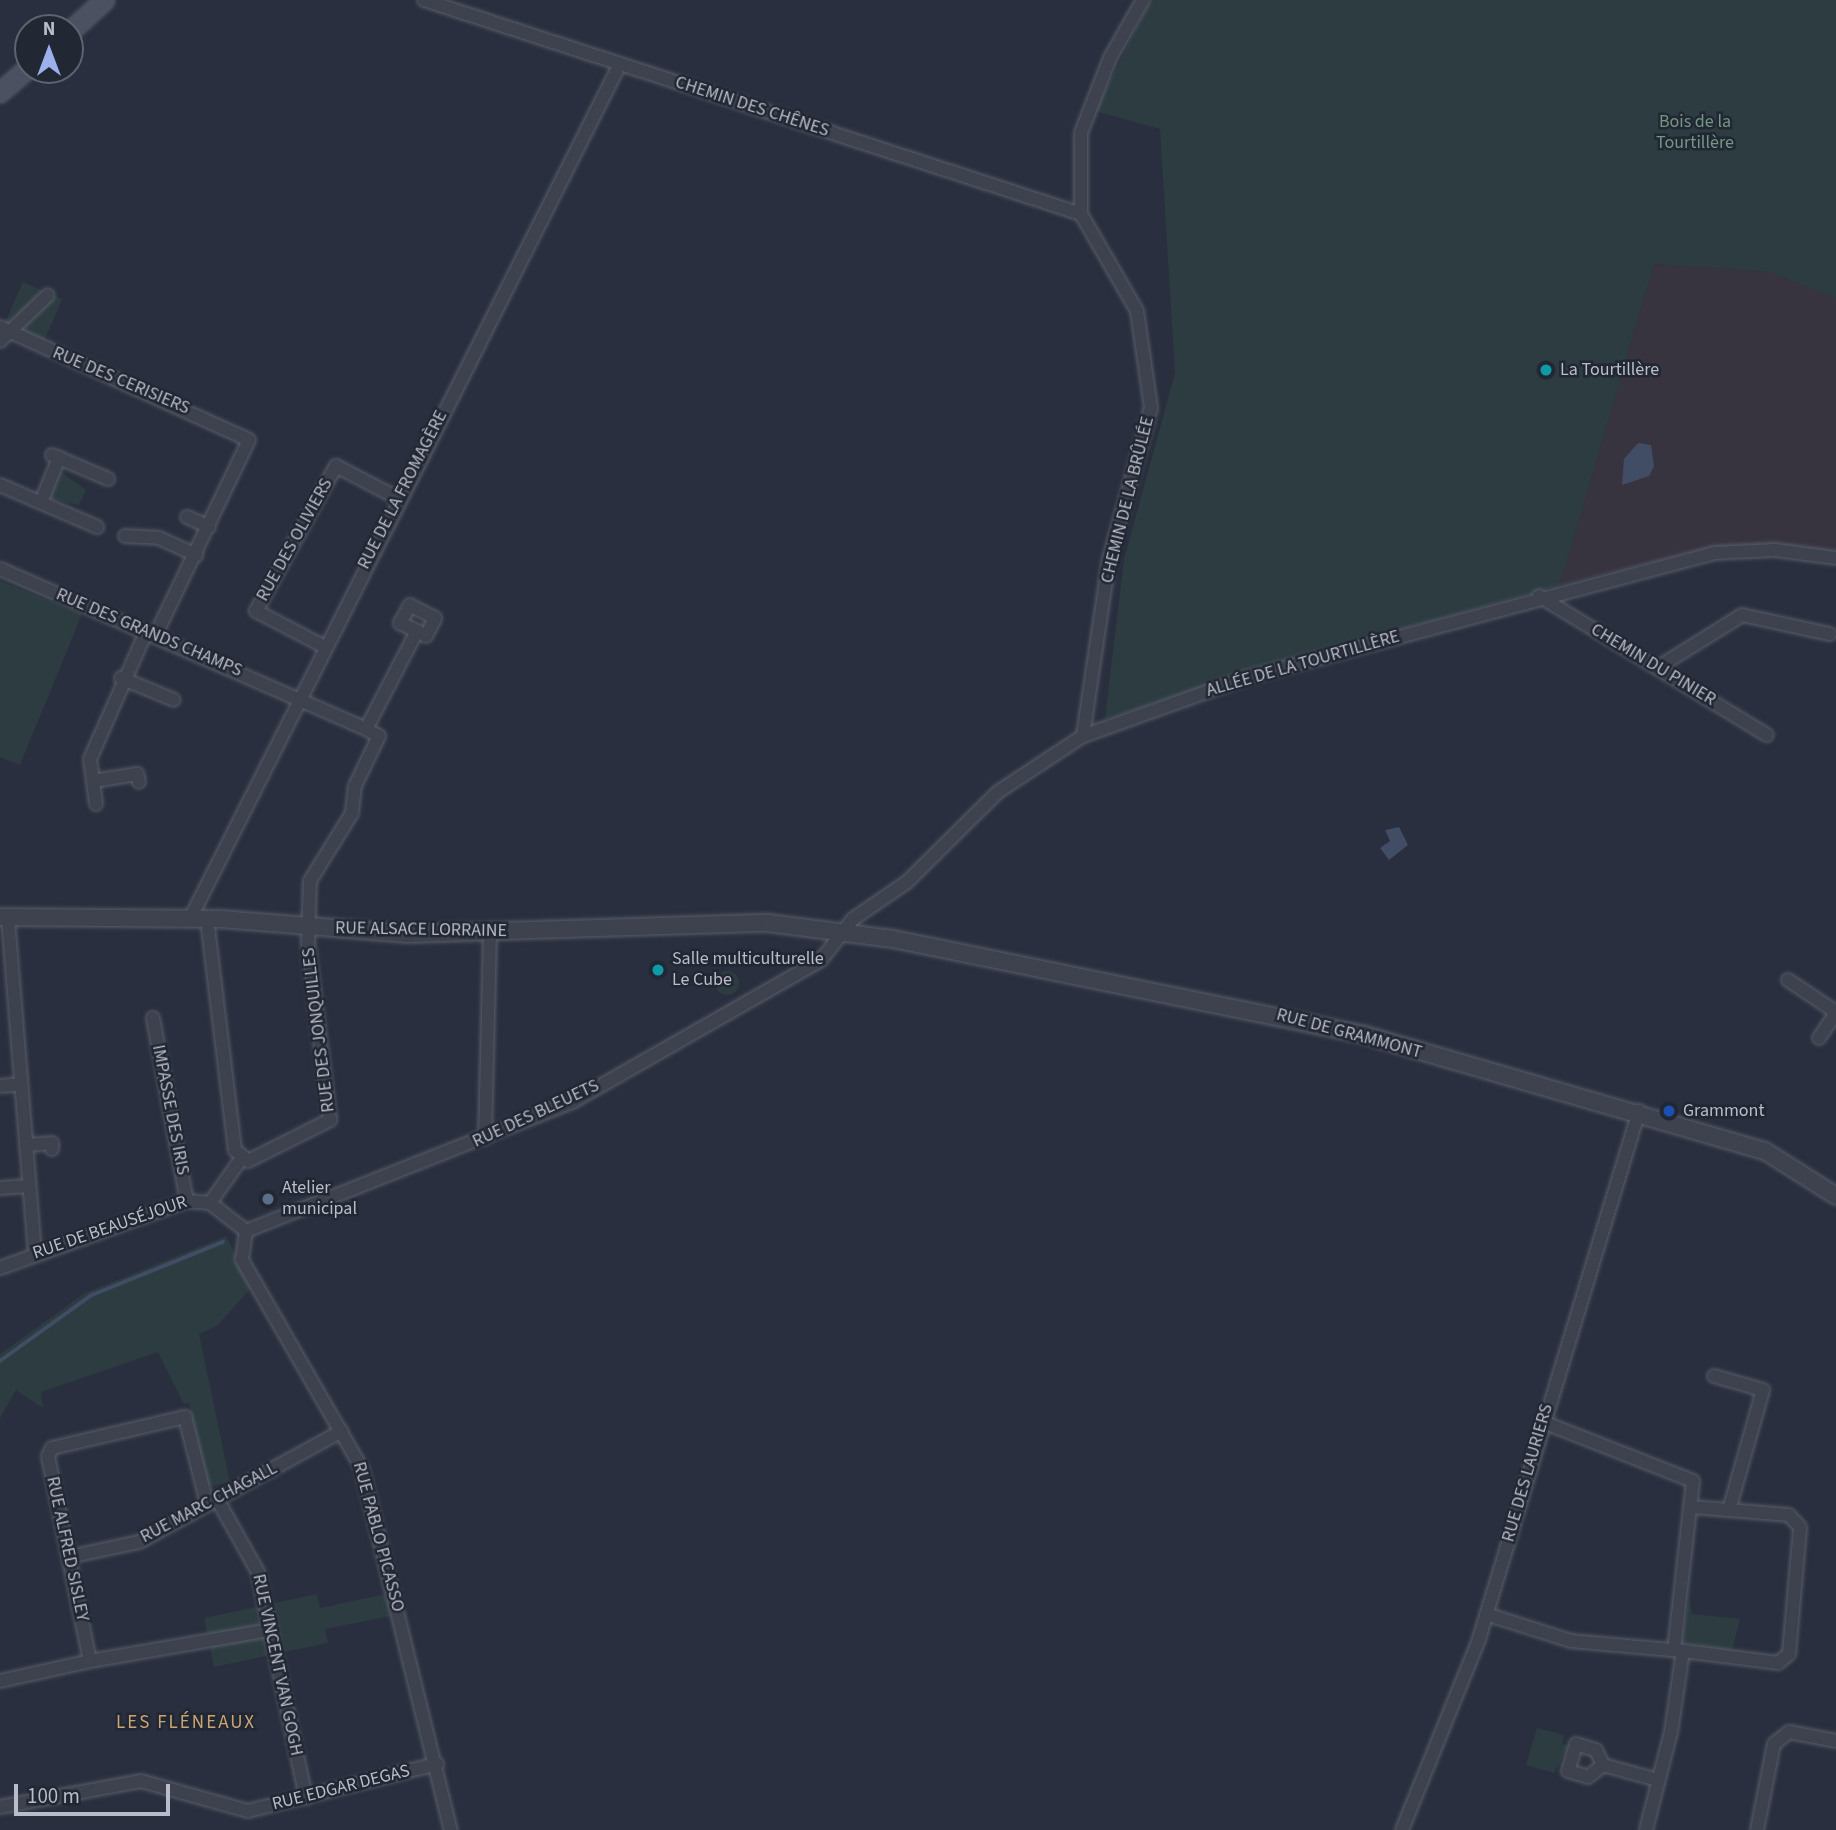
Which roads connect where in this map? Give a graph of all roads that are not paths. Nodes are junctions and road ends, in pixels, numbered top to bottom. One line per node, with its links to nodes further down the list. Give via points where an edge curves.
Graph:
1 (105, 0): 4 (main road)
2 (424, 0): 5 (street, CHEMIN DES CHÊNES)
3 (1143, 0): 8 (street, via 1082,122)
4 (84, 19)
5 (620, 64): 8 (street, CHEMIN DES CHÊNES); 13 (street, RUE DE LA FROMAGÈRE)
6 (14, 81): 7 (main road)
7 (0, 93)
8 (1081, 214): 33 (street, CHEMIN DE LA BRÛLÉE, via 1137,311 1150,408 1109,560)
9 (48, 295): 10 (street)
10 (3, 334): 17 (street, RUE DES CERISIERS, via 244,433 249,444)
11 (108, 479): 14 (street, via 56,456)
12 (0, 485): 14 (street)
13 (400, 499): 26 (street, RUE DE LA FROMAGÈRE); 26 (street, RUE DES OLIVIERS, via 336,466 257,611)
14 (41, 502): 16 (street)
15 (187, 517): 17 (street)
16 (97, 527)
17 (209, 527): 19 (street)
18 (125, 536): 19 (street, via 159,538)
19 (196, 555): 24 (street)
20 (1836, 558): 22 (street, ALLÉE DE LA TOURTILLÈRE, via 1775,550 1714,553)
21 (0, 569): 24 (street, RUE DES GRANDS CHAMPS)
22 (1539, 596): 27 (street, CHEMIN DU PINIER); 33 (street, ALLÉE DE LA TOURTILLÈRE, via 1249,677)
23 (417, 631): 31 (street)
24 (151, 634): 28 (street); 29 (street, RUE DES GRANDS CHAMPS)
25 (1830, 634): 27 (street, via 1742,615)
26 (324, 646): 29 (street, RUE DE LA FROMAGÈRE)
27 (1657, 668): 32 (street, CHEMIN DU PINIER)
28 (121, 678): 30 (street); 34 (street, via 90,759)
29 (297, 696): 31 (street, RUE DES GRANDS CHAMPS); 38 (street, RUE DE LA FROMAGÈRE)
30 (174, 700)
31 (366, 729): 40 (street, via 379,736 355,786 352,813 310,881)
32 (1767, 735)
33 (1083, 736): 42 (street, ALLÉE DE LA TOURTILLÈRE, via 998,792 907,882 853,919)
34 (93, 780): 35 (street, via 137,774); 36 (street)
35 (139, 782)
36 (96, 804)
37 (4, 917): 38 (street, RUE ALSACE LORRAINE); 47 (street)
38 (190, 919): 39 (street, RUE ALSACE LORRAINE)
39 (207, 919): 40 (street, RUE ALSACE LORRAINE); 53 (street)
40 (308, 927): 41 (street, RUE ALSACE LORRAINE); 53 (street, RUE DES JONQUILLES, via 330,1120 282,1148)
41 (490, 932): 42 (street, RUE ALSACE LORRAINE, via 732,922 798,925); 50 (street)
42 (841, 936): 49 (street, RUE DE GRAMMONT, via 893,939 1271,1013 1365,1035 1573,1100); 50 (street, RUE DES BLEUETS, via 821,960 596,1088)
43 (1788, 980): 44 (street)
44 (1836, 1013): 46 (street)
45 (153, 1018): 57 (street, IMPASSE DES IRIS)
46 (1819, 1038)
47 (21, 1084): 48 (street); 51 (street)
48 (0, 1086)
49 (1639, 1111): 56 (street, RUE DE GRAMMONT, via 1765,1152); 63 (street, RUE DES LAURIERS)
50 (485, 1138): 59 (street, RUE DES BLEUETS)
51 (26, 1145): 52 (street, via 51,1143); 54 (street)
52 (52, 1149)
53 (241, 1160): 58 (street, RUE DE BEAUSÉJOUR)
54 (29, 1186): 55 (street); 60 (street)
55 (0, 1188)
56 (1836, 1196)
57 (187, 1202): 58 (street, RUE DE BEAUSÉJOUR); 60 (street, RUE DE BEAUSÉJOUR)
58 (210, 1203): 59 (street)
59 (246, 1231): 64 (street, RUE PABLO PICASSO, via 242,1260)
60 (36, 1252): 61 (street, RUE DE BEAUSÉJOUR)
61 (0, 1268)
62 (1714, 1376): 67 (street, via 1763,1390)
63 (1543, 1422): 66 (street, via 1693,1481); 69 (street, RUE DES LAURIERS)
64 (342, 1431): 65 (street, RUE MARC CHAGALL); 75 (street, RUE PABLO PICASSO, via 362,1469)
65 (212, 1502): 68 (street, RUE MARC CHAGALL, via 139,1542); 68 (street, RUE ALFRED SISLEY, via 185,1417 52,1448 48,1456); 70 (street, RUE VINCENT VAN GOGH, via 258,1572)
66 (1691, 1507): 67 (street); 71 (street)
67 (1729, 1510): 71 (street, via 1789,1515 1800,1527 1789,1654 1778,1663)
68 (69, 1557): 72 (street, RUE ALFRED SISLEY)
69 (1486, 1614): 71 (street, via 1571,1642); 81 (street, RUE DES LAURIERS)
70 (270, 1630): 72 (street); 78 (street, RUE VINCENT VAN GOGH)
71 (1678, 1651): 77 (street)
72 (90, 1661): 73 (street)
73 (0, 1681)
74 (1836, 1741): 83 (street, via 1789,1732 1774,1744)
75 (437, 1763): 78 (street, RUE EDGAR DEGAS); 80 (street, RUE PABLO PICASSO)
76 (1603, 1765): 77 (street)
77 (1658, 1780): 82 (street)
78 (306, 1798): 79 (street, RUE EDGAR DEGAS, via 248,1811 141,1781)
79 (0, 1807)
80 (451, 1830)
81 (1402, 1830)
82 (1646, 1830)
83 (1757, 1830)

